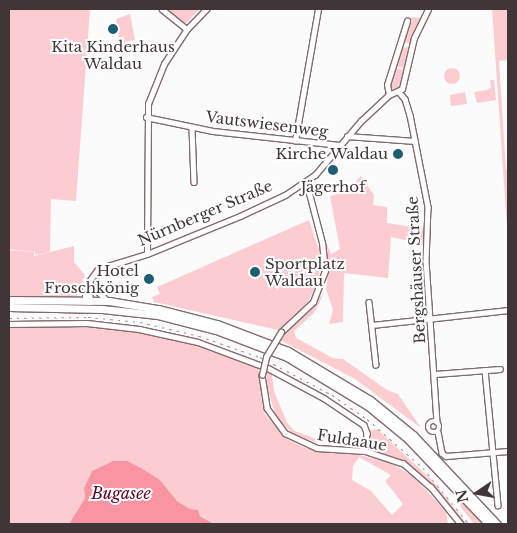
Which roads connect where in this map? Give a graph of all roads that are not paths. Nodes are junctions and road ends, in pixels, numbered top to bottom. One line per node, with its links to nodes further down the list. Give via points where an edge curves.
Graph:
1 (162, 9): 6 (street)
2 (206, 9): 6 (street)
3 (318, 9): 14 (street)
4 (428, 9): 7 (street)
5 (407, 21): 8 (street)
6 (187, 28): 11 (street, via 154,84)
7 (413, 44): 8 (street); 9 (street, via 406,80)
8 (402, 46): 10 (street, via 387,85)
9 (399, 92): 10 (street, Nürnberger Straße); 15 (street, Bergshäuser Straße, via 408,107)
10 (389, 95): 13 (street, Nürnberger Straße)
11 (146, 117): 12 (street, Vautswiesenweg); 19 (street)
12 (192, 128): 14 (street, Vautswiesenweg); 17 (street, Vautswiesenweg)
13 (347, 136): 15 (street); 16 (street, Nürnberger Straße)
14 (295, 141): 16 (street, Vautswiesenweg)
15 (415, 141): 27 (street, Bergshäuser Straße, via 429,215 426,262)
16 (339, 145): 18 (street, Nürnberger Straße, via 322,169)
17 (194, 182)
18 (306, 182): 19 (street, Nürnberger Straße, via 240,216); 36 (street, Fuldaaue, bridge, via 322,243 325,272 313,302 281,332 266,357 262,375 267,408 286,433 317,448)
19 (147, 254): 20 (street, Nürnberger Straße, via 98,269)
20 (90, 283): 22 (street); 24 (street, Nürnberger Straße, via 85,286)
21 (9, 300): 24 (main road)
22 (109, 301): 24 (main road); 42 (main road, via 165,310 217,324 288,351 324,370 413,434)
23 (369, 302): 29 (street)
24 (87, 303): 25 (main road); 41 (main road, via 180,319 250,342 313,371 368,406 408,439)
25 (9, 307)
26 (508, 310): 27 (street)
27 (430, 318): 29 (street); 33 (street, Bergshäuser Straße)
28 (9, 324): 36 (street, via 87,323 139,329 198,342 268,368 324,398 364,425 367,433)
29 (372, 325): 30 (street)
30 (376, 365)
31 (500, 368): 32 (street)
32 (485, 370): 33 (street); 38 (street)
33 (435, 374): 34 (street, Bergshäuser Straße)
34 (437, 422): 35 (street, Bergshäuser Straße, via 440,426); 35 (street, Bergshäuser Straße, via 430,423 429,428)
35 (438, 432): 38 (street, via 442,453 446,456)
36 (365, 451): 40 (street, Fuldaaue, via 403,463 418,474)
37 (508, 451): 38 (street)
38 (493, 453): 39 (street)
39 (498, 505)
40 (461, 524)
41 (489, 524)
42 (497, 524)

